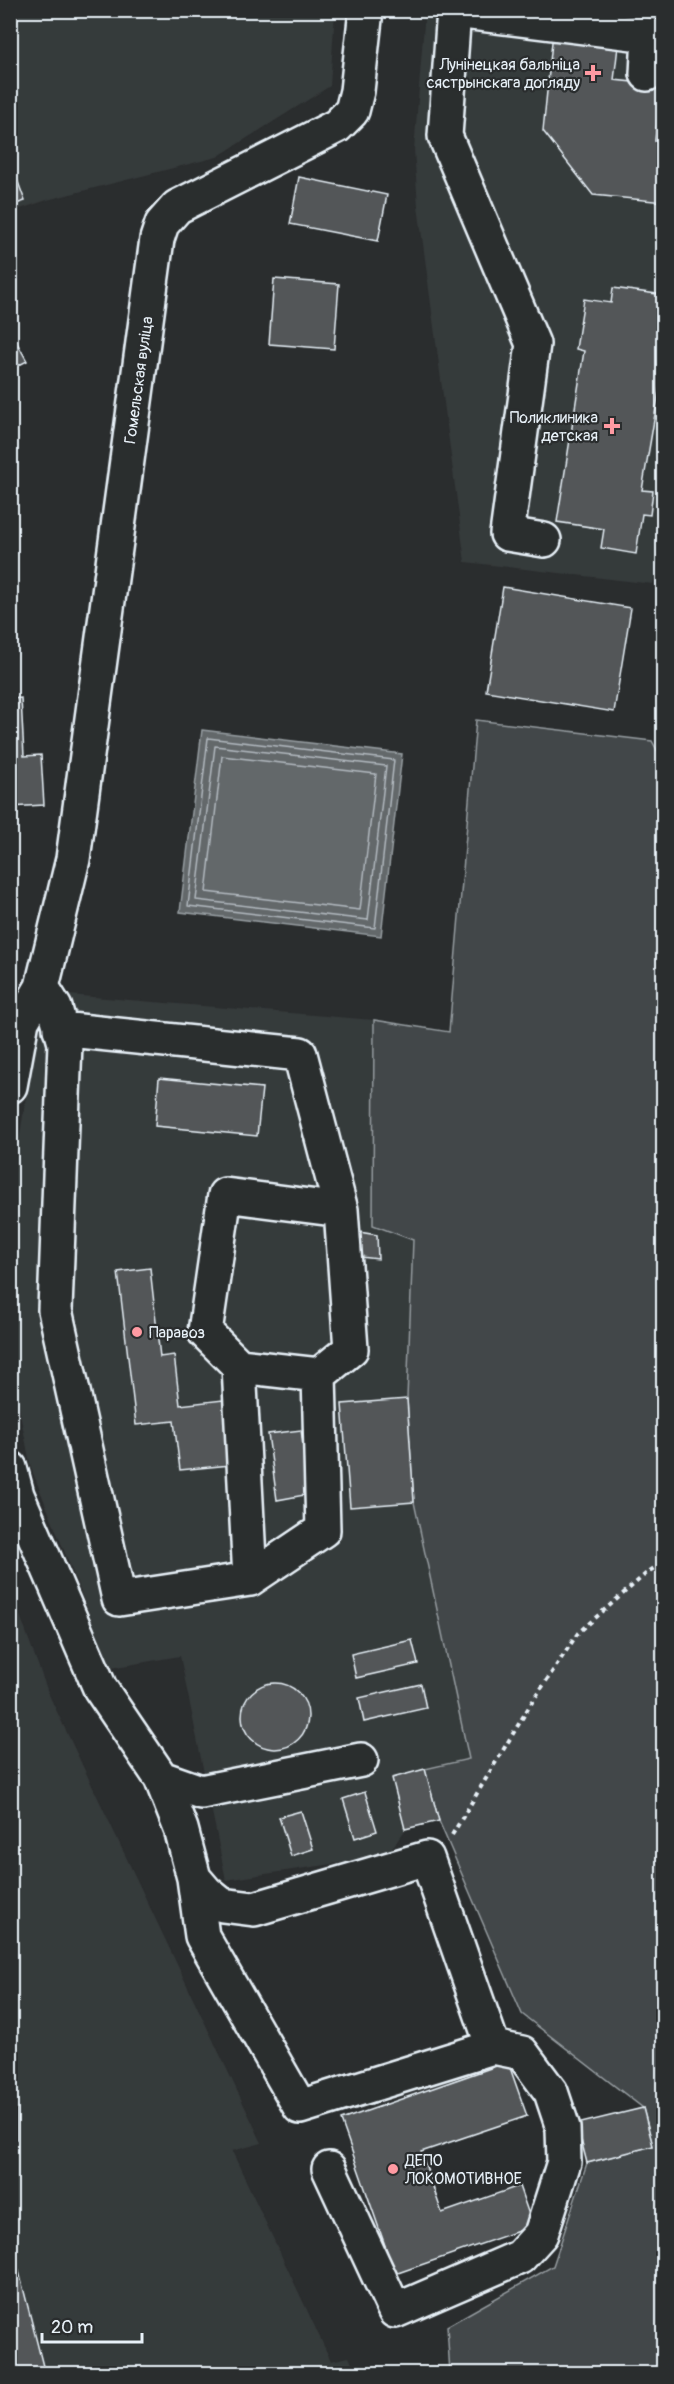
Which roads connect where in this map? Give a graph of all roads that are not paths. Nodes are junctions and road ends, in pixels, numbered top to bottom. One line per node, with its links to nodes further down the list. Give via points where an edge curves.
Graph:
1 (366, 10): 5 (street, Гомельская вуліца, via 352,111 337,126 177,207 162,224 73,859)
2 (454, 11): 3 (street, via 649,35); 4 (street, via 445,136 533,344 507,534)
3 (646, 74)
4 (544, 540)
5 (42, 987): 6 (street, via 55,1008); 7 (street, Гомельская вуліца, via 22,1021)
6 (60, 1029): 8 (street, via 300,1054); 12 (street, via 65,1043 55,1310 119,1599)
7 (10, 1086)
8 (341, 1210): 9 (street, via 225,1195 205,1332); 10 (street, via 351,1349)
9 (239, 1366): 10 (street); 12 (street)
10 (319, 1375): 12 (street, via 323,1530)
11 (10, 1468): 14 (street, via 17,1495 100,1688)
12 (250, 1579)
13 (361, 1760): 14 (street, via 201,1792)
14 (161, 1778): 15 (street, via 181,1829)
15 (194, 1878): 16 (street, via 222,1905 254,1908 427,1858); 16 (street, via 202,1936 300,2107)
16 (493, 2047): 17 (street, via 522,2053 551,2092 563,2128 564,2162 552,2201 541,2234 520,2257 395,2311)
17 (329, 2169)

